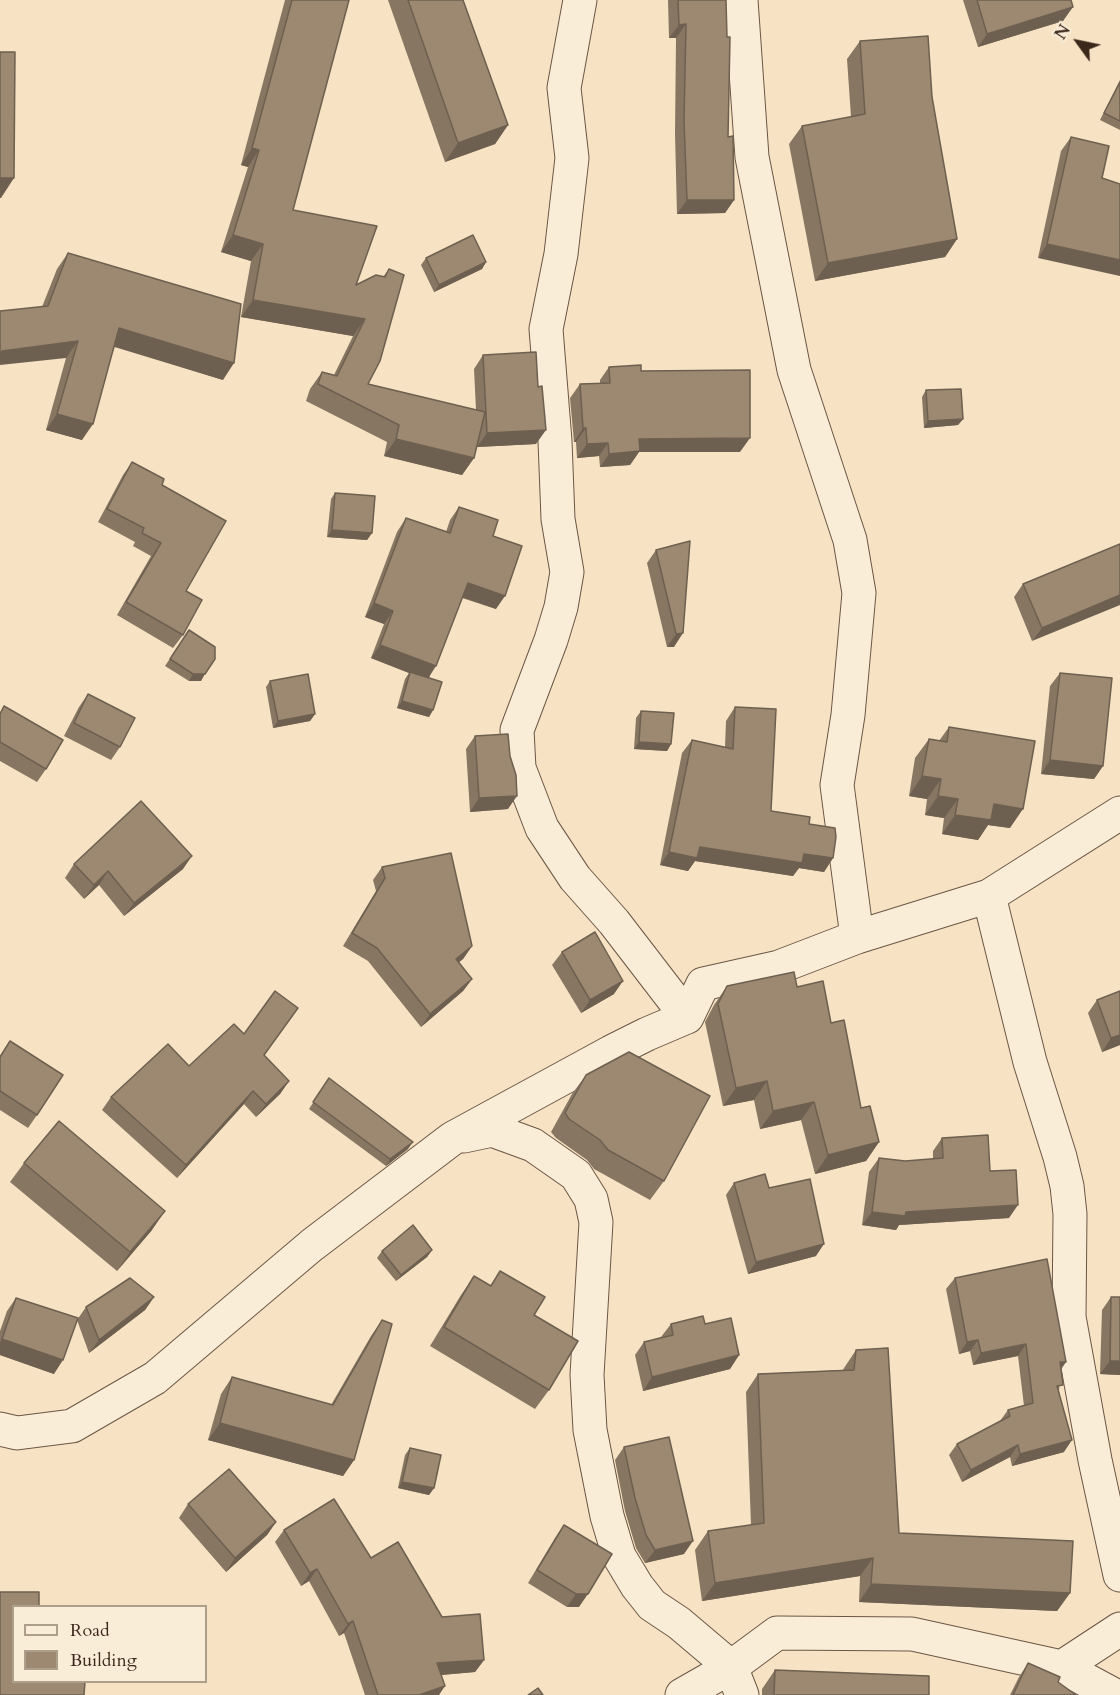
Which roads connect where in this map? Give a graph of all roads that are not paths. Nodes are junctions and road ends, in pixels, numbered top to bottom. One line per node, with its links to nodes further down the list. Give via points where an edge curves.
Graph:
1 (580, 0): 6 (street, via 564,88 572,158 561,254 546,329 558,519 567,572 551,640 516,730 519,768 542,828 575,878)
2 (741, 0): 5 (street, via 752,157 785,326 794,370 850,540 859,593 837,785)
3 (1120, 813): 4 (street)
4 (989, 896): 5 (street); 9 (street, via 1030,1062 1067,1186 1069,1317)
5 (857, 937): 6 (street, via 779,967 704,984)
6 (687, 1017): 7 (street, via 611,1052)
7 (453, 1138): 8 (street, via 312,1245 155,1378 72,1425 17,1433); 12 (street, via 492,1130 533,1145 576,1175 591,1199 596,1222 587,1375 590,1430 607,1516 620,1556 637,1586 652,1605 680,1623)
8 (0, 1429)
9 (1120, 1575)
10 (1120, 1629): 11 (street)
11 (1062, 1667): 12 (street, via 912,1634 777,1633); 14 (street)
12 (736, 1681): 13 (street)
13 (682, 1695)
14 (1114, 1695)

